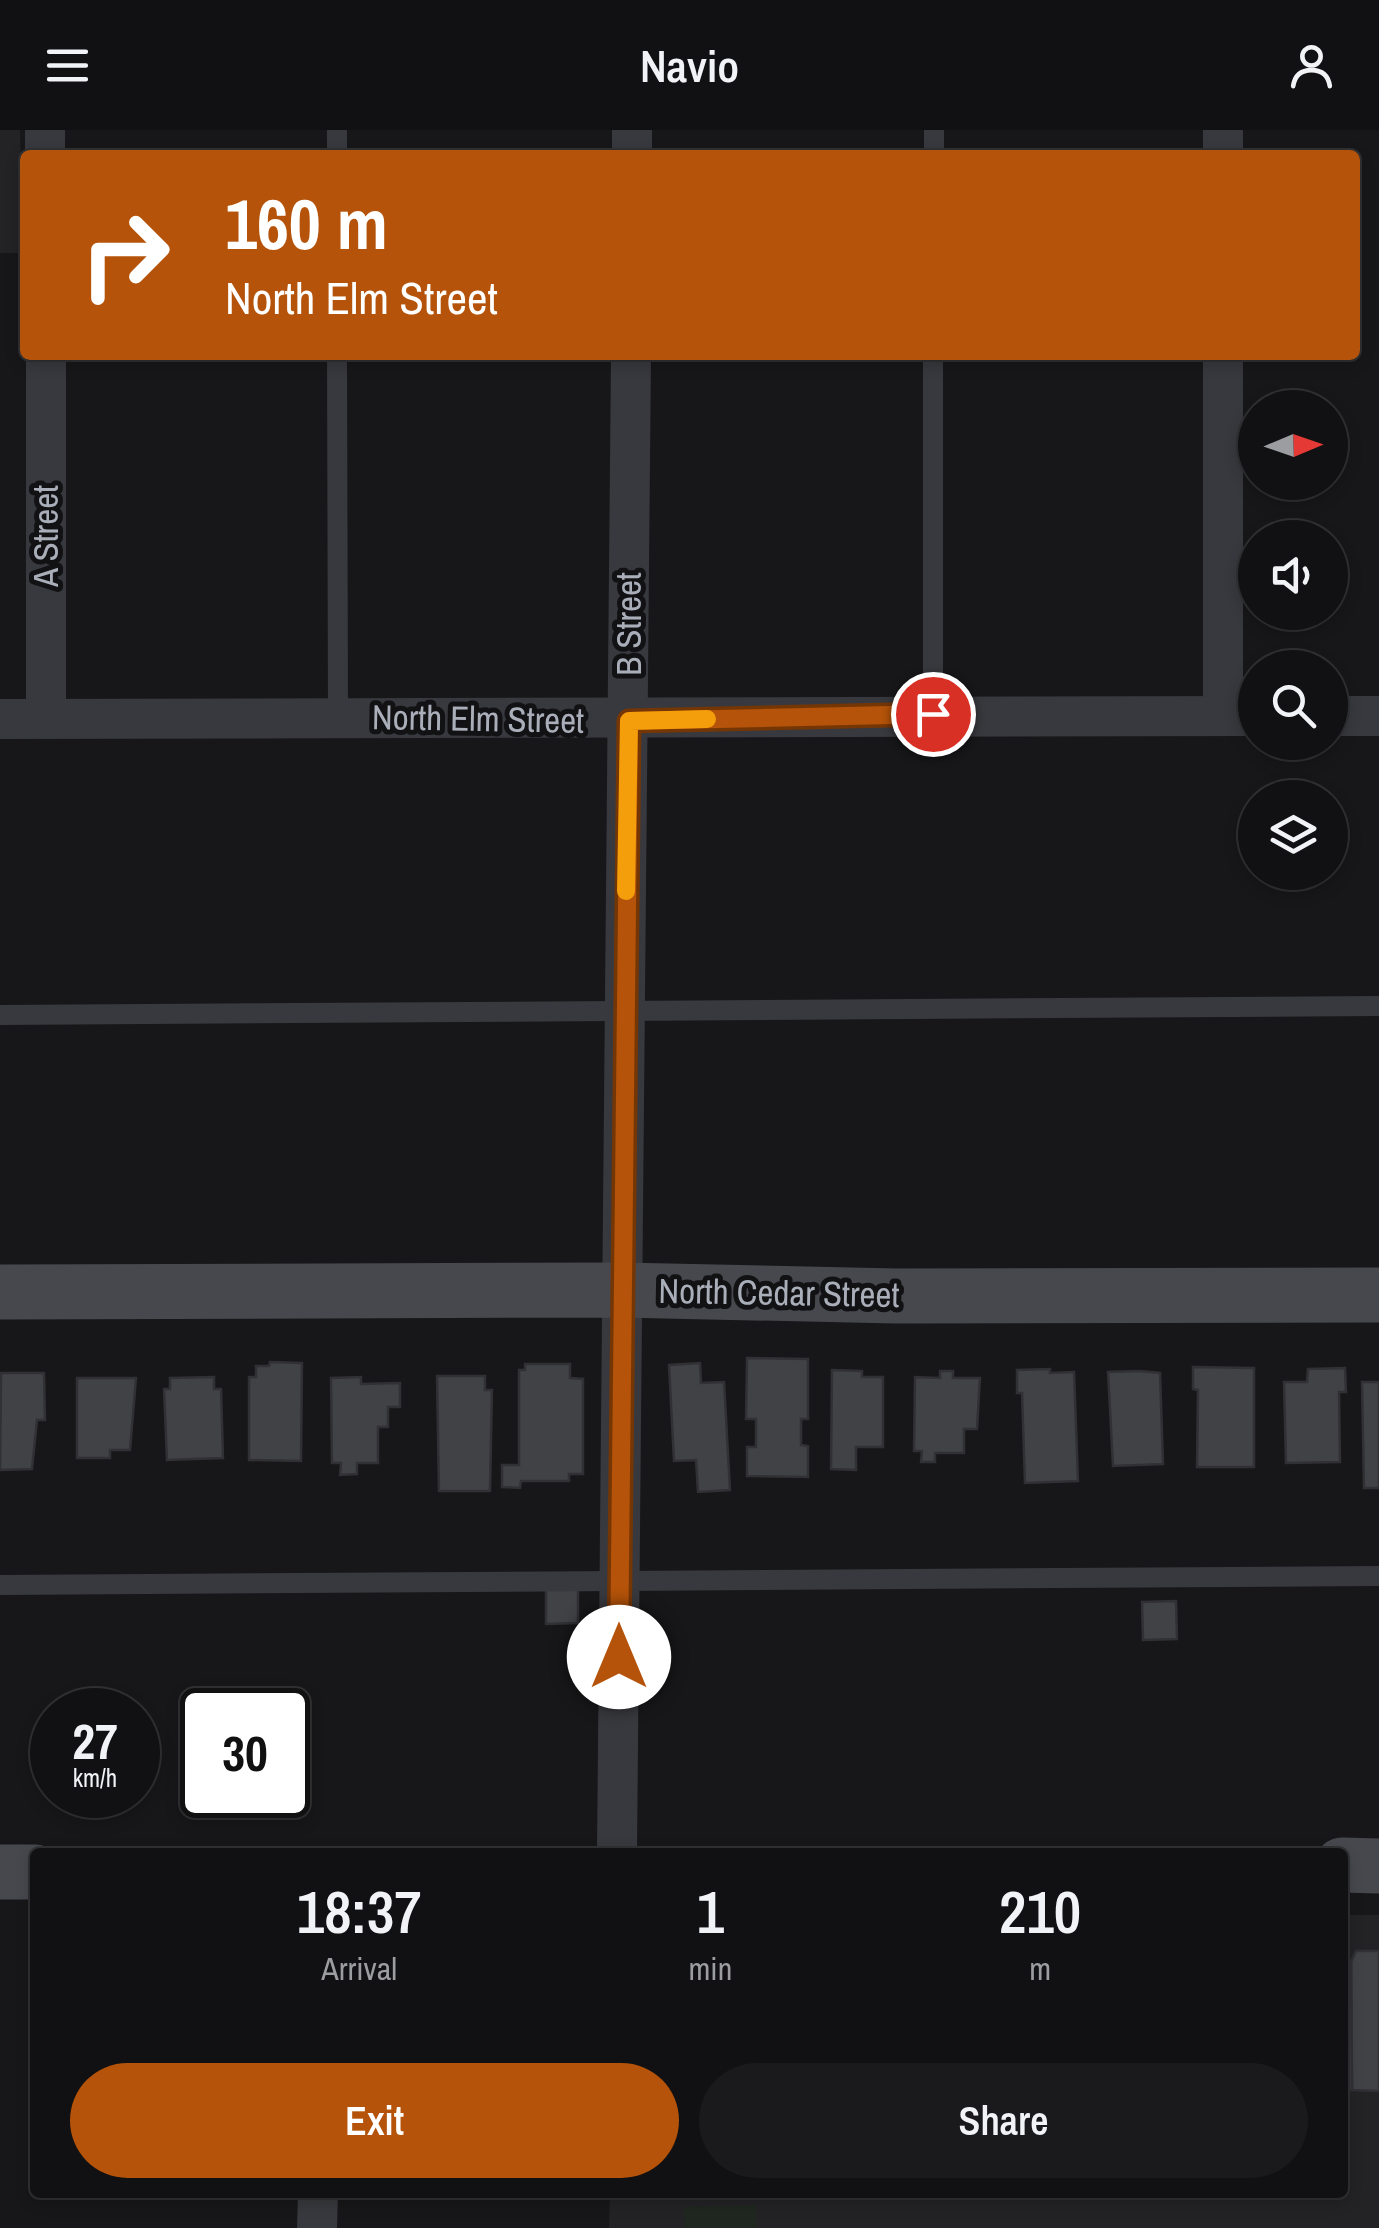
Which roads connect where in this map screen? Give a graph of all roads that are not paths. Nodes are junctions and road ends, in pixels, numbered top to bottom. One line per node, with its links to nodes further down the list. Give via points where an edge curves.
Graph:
1 (46, 360): 12 (street, A Street)
2 (337, 360): 11 (lane)
3 (630, 360): 14 (street, B Street)
4 (933, 360): 7 (lane)
5 (1223, 360): 6 (street)
6 (1238, 693)
7 (933, 714): 8 (street, North Elm Street); 14 (street, North Elm Street)
8 (1238, 716)
9 (1348, 716): 10 (street)
10 (1379, 716)
11 (338, 717): 12 (street, North Elm Street); 14 (street, North Elm Street)
12 (46, 718): 13 (street, North Elm Street)
13 (0, 719)
14 (629, 721): 16 (street, B Street)
15 (1379, 1006): 16 (lane)
16 (624, 1010): 17 (lane); 18 (street, B Street)
17 (0, 1014)
18 (621, 1290): 19 (street, North Cedar Street); 20 (street, North Cedar Street); 22 (street, B Street)
19 (0, 1292)
20 (1379, 1296)
21 (1379, 1576): 22 (lane)
22 (620, 1579): 23 (lane); 24 (street, B Street)
23 (0, 1585)
24 (618, 1848)
25 (1348, 1866): 26 (street)
26 (1379, 1866)
27 (0, 1872): 28 (street)
28 (30, 1872)
29 (318, 2198): 30 (street)
30 (317, 2228)

